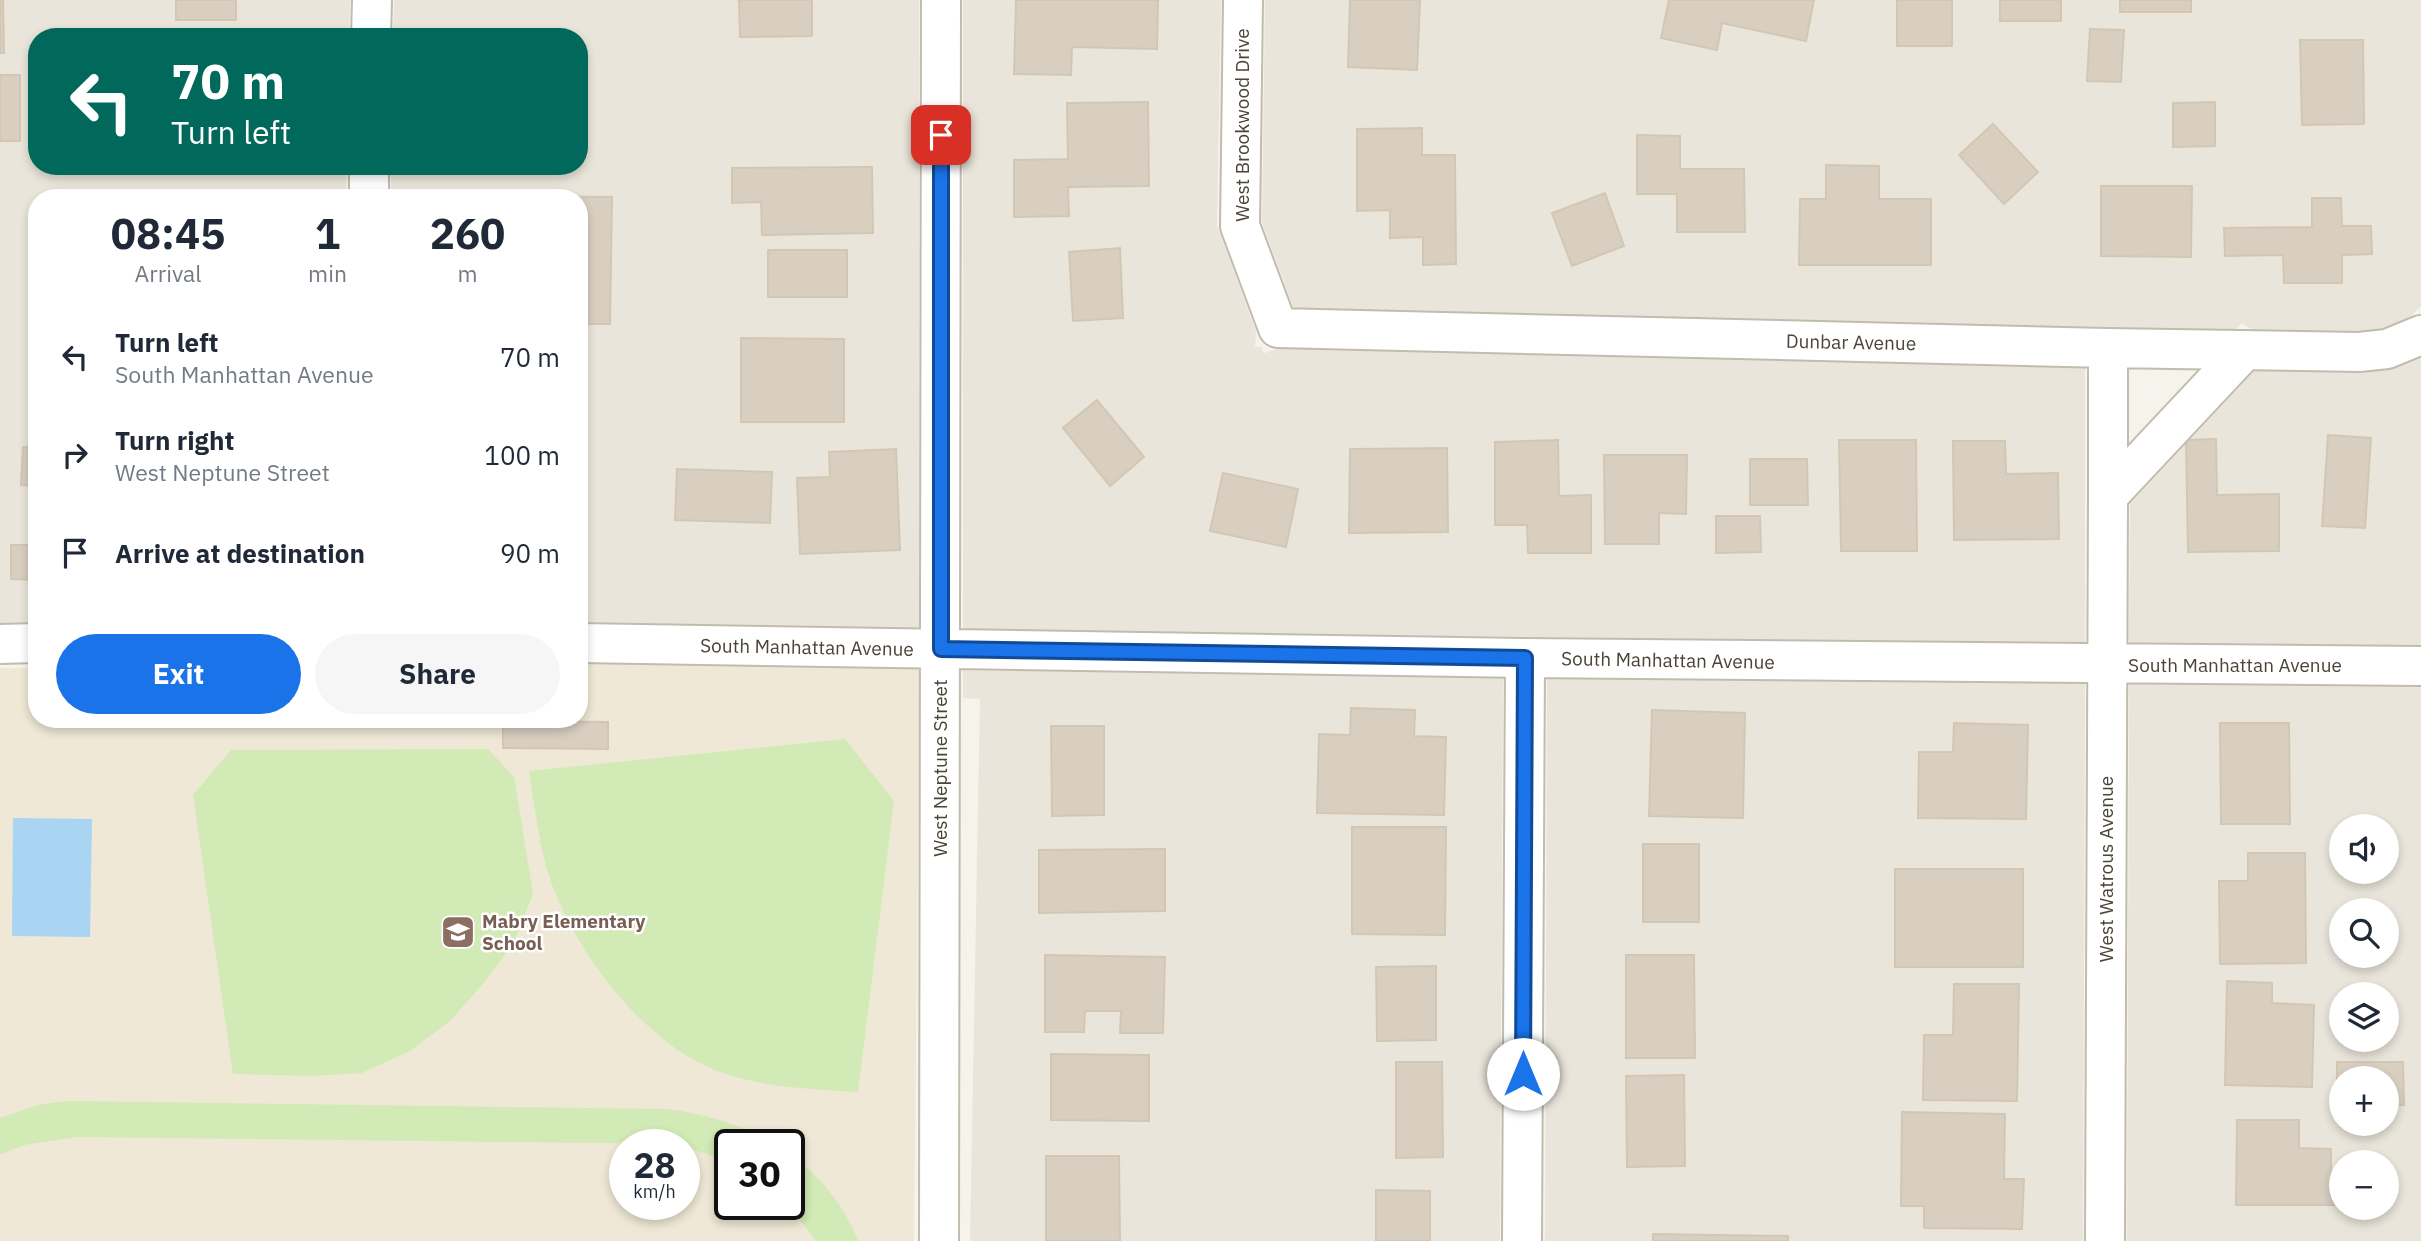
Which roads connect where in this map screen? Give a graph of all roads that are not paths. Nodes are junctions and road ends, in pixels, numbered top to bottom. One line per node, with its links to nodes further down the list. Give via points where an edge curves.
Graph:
1 (372, 0): 4 (street)
2 (941, 0): 13 (street, West Neptune Street)
3 (1243, 0): 5 (street, West Brookwood Drive, via 1240,226)
4 (371, 28)
5 (1278, 328): 7 (street, Dunbar Avenue)
6 (2421, 335): 8 (street, Dunbar Avenue, via 2387,349 2360,352)
7 (2108, 348): 8 (street, Dunbar Avenue); 9 (street, West Watrous Avenue)
8 (2245, 350): 9 (street)
9 (2108, 496): 15 (street, West Watrous Avenue)
10 (28, 643): 12 (street)
11 (588, 643): 13 (street, South Manhattan Avenue)
12 (0, 644)
13 (941, 649): 14 (street, South Manhattan Avenue); 17 (street, West Neptune Street)
14 (1525, 658): 15 (street, South Manhattan Avenue); 18 (street)
15 (2107, 664): 16 (street, South Manhattan Avenue); 19 (street, West Watrous Avenue)
16 (2421, 666)
17 (939, 1241)
18 (1522, 1241)
19 (2105, 1241)

